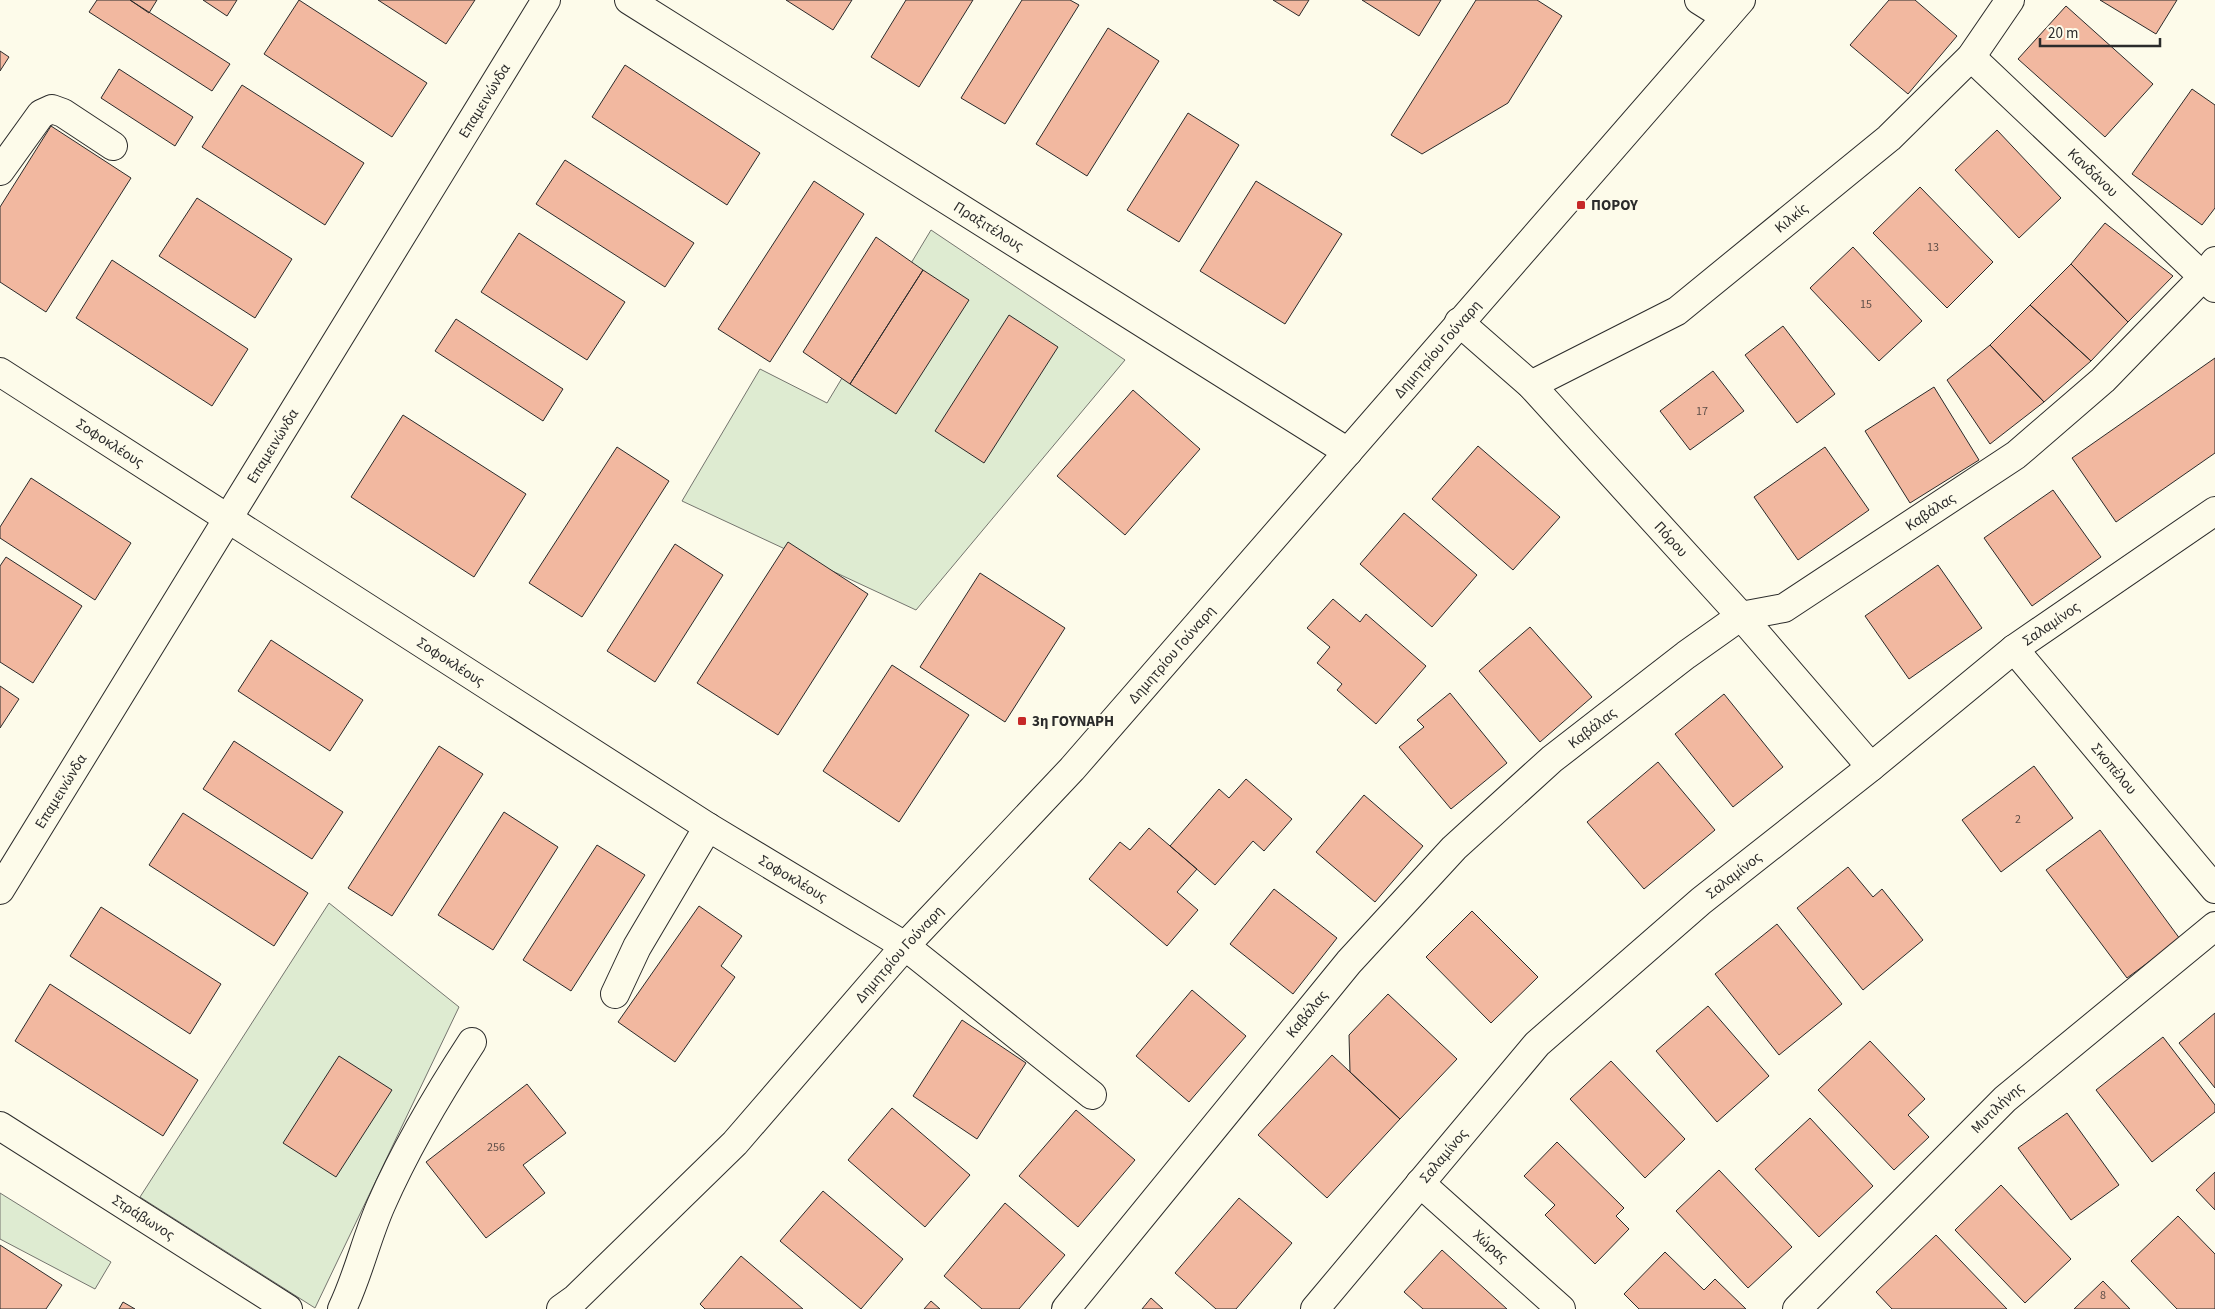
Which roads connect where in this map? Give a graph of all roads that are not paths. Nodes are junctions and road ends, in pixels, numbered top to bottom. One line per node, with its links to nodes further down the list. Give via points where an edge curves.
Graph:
1 (546, 0): 15 (street, Επαμεινώνδα)
2 (629, 0): 13 (street, Πραξιτέλους)
3 (1700, 0): 5 (street)
4 (2010, 0): 6 (street, Κιλκίς)
5 (1733, 8): 10 (street, Δημητρίου Γούναρη)
6 (1971, 58): 9 (street, Κανδάνου); 12 (street, Κιλκίς, via 1889,138 1677,311)
7 (113, 146): 8 (street, via 63,113 52,110 41,114)
8 (0, 171)
9 (2211, 275): 16 (street, Καβάλας, via 2103,380 2016,455 1784,608)
10 (1459, 322): 12 (street, Πόρου); 13 (street, Δημητρίου Γούναρη)
11 (0, 372): 15 (street, Σοφοκλέους)
12 (1531, 385): 16 (street, Πόρου)
13 (1348, 452): 23 (street, Δημητρίου Γούναρη, via 1072,769)
14 (2215, 511): 17 (street, Σαλαμίνος)
15 (228, 519): 19 (street, Σοφοκλέους); 21 (street, Επαμεινώνδα)
16 (1741, 616): 18 (street, Πόρου); 32 (street, Καβάλας, via 1552,759 1454,848 1349,962)
17 (2014, 649): 18 (street, Σαλαμίνος); 20 (street, Σκοπέλου)
18 (1871, 767): 28 (street, Σαλαμίνος, via 1701,901 1537,1044)
19 (708, 827): 23 (street, Σοφοκλέους); 24 (street, via 637,948)
20 (2215, 889)
21 (0, 890)
22 (2215, 926): 35 (street, Μυτιλήνης, via 2005,1099)
23 (905, 946): 26 (street, Σοφοκλέους); 31 (street, Δημητρίου Γούναρη, via 735,1143)
24 (615, 994)
25 (472, 1042): 30 (street, via 442,1087 380,1206)
26 (1092, 1095)
27 (0, 1126): 29 (street, Στράβωνος)
28 (1420, 1183): 33 (street, Σαλαμίνος); 34 (street, Χώρας)
29 (288, 1309)
30 (342, 1309)
31 (561, 1309)
32 (1066, 1309)
33 (1315, 1309)
34 (1561, 1309)
35 (1797, 1309)

